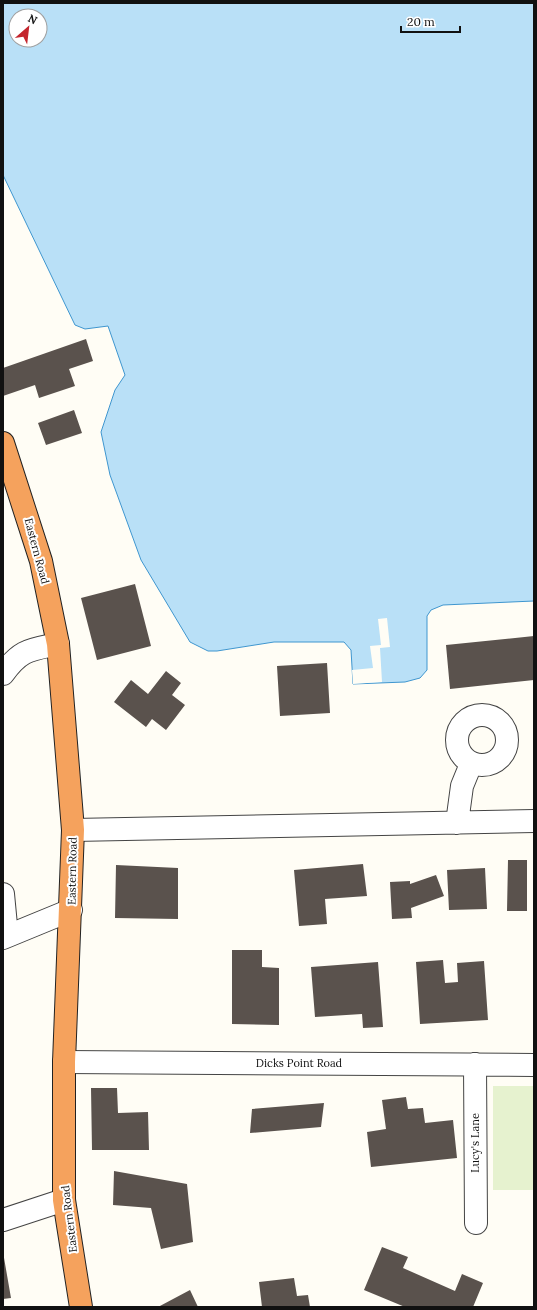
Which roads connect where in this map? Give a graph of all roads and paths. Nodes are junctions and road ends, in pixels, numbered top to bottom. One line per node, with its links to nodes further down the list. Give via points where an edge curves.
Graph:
1 (3, 443): 2 (highway, Eastern Road, via 42,560)
2 (58, 644): 3 (street, via 23,652 10,663); 7 (highway, Eastern Road)
3 (3, 674)
4 (471, 764): 6 (street, via 462,786)
5 (534, 821): 6 (street)
6 (457, 823): 7 (street)
7 (73, 830): 9 (highway, Eastern Road)
8 (3, 894): 10 (street)
9 (71, 910): 10 (street); 11 (highway, Eastern Road)
10 (5, 937)
11 (64, 1062): 12 (street, Dicks Point Road); 14 (highway, Eastern Road)
12 (475, 1064): 13 (street, Dicks Point Road); 16 (street, Lucy's Lane)
13 (534, 1065)
14 (64, 1200): 15 (street); 17 (highway, Eastern Road)
15 (3, 1220)
16 (476, 1222)
17 (81, 1307)

